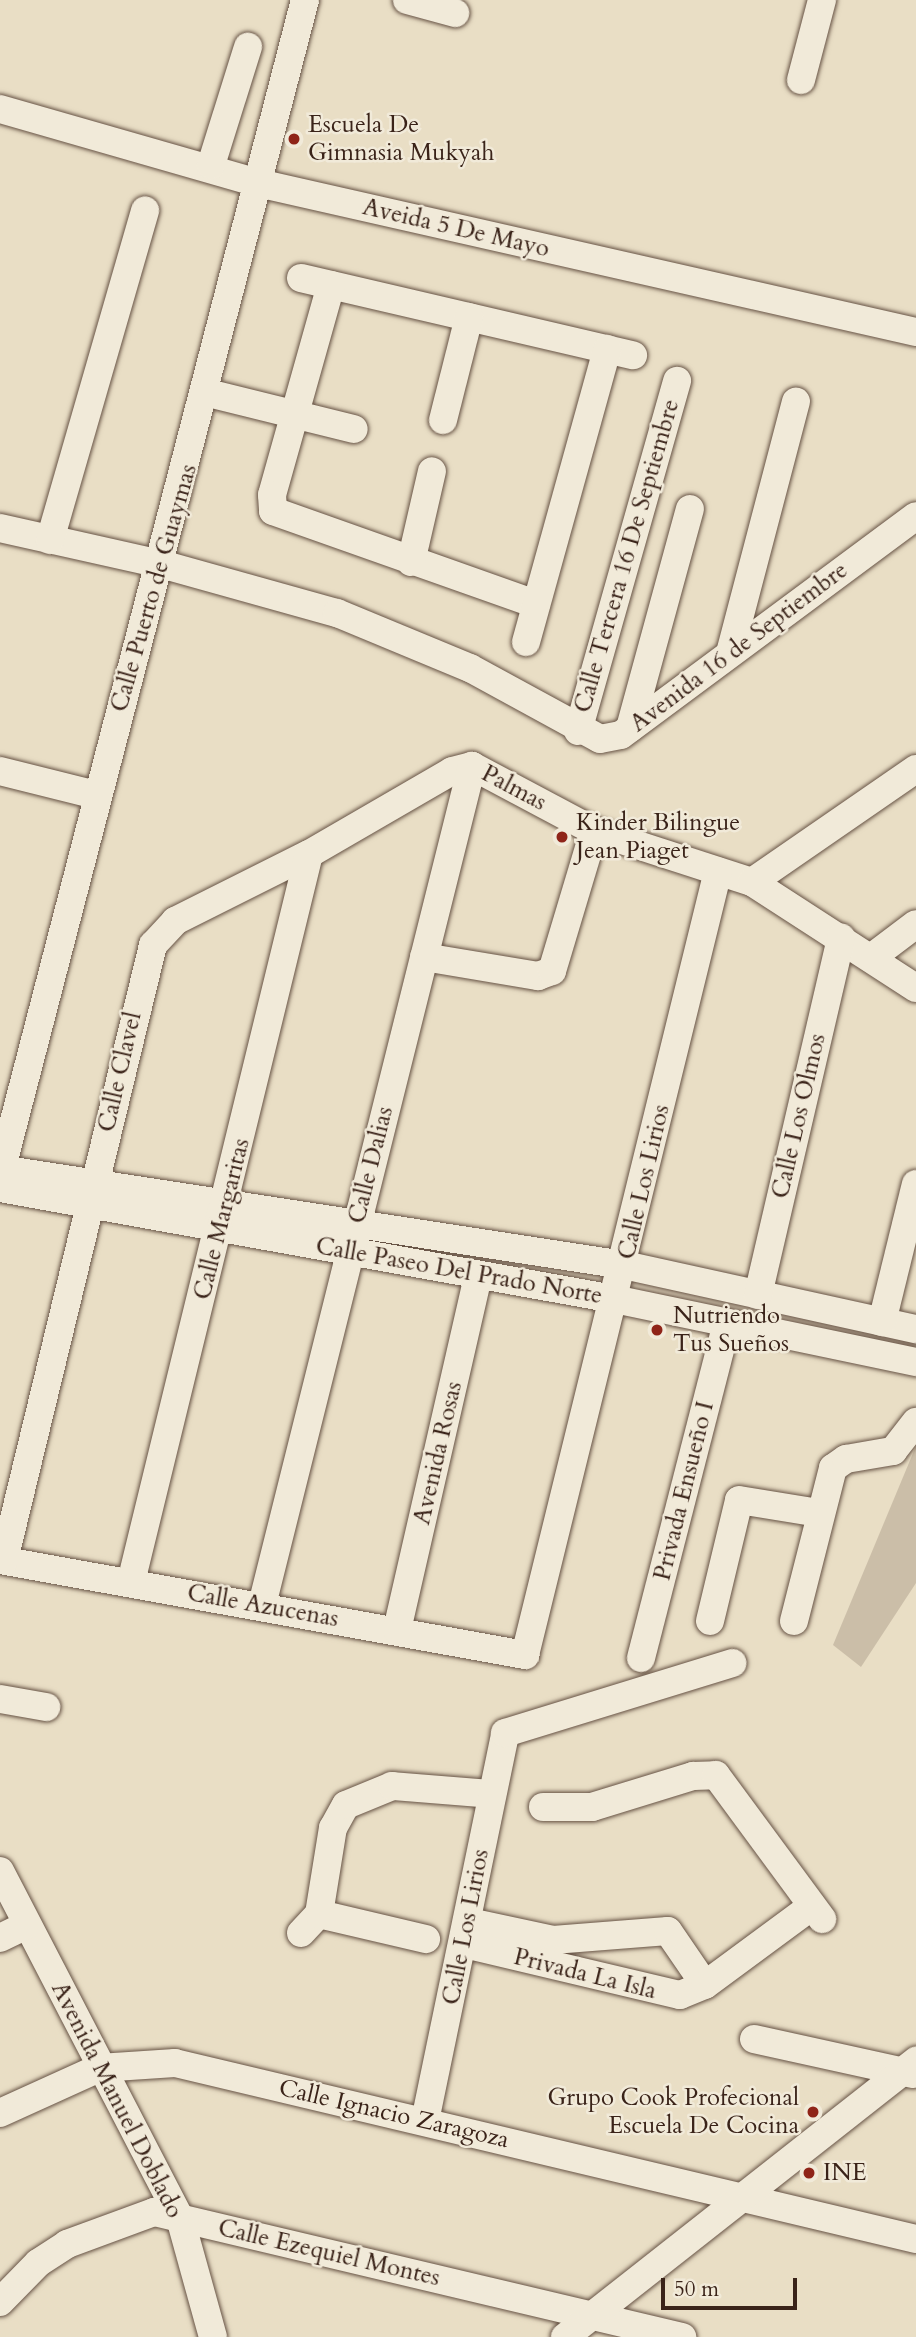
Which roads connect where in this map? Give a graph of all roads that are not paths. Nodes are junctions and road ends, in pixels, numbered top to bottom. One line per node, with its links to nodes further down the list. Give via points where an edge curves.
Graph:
1 (305, 0): 9 (street, Calle Puerto de Guaymas)
2 (407, 0): 4 (street)
3 (822, 0): 6 (street)
4 (455, 13)
5 (248, 47): 8 (street)
6 (801, 80)
7 (1, 111): 8 (street, Aveida 5 De Mayo)
8 (211, 165): 9 (street, Aveida 5 De Mayo)
9 (258, 183): 14 (street, Aveida 5 De Mayo); 16 (street, Calle Puerto de Guaymas)
10 (145, 210): 25 (street)
11 (301, 278): 12 (street)
12 (331, 285): 13 (street); 18 (street)
13 (469, 317): 19 (street); 28 (street, via 620,352)
14 (916, 332)
15 (677, 381): 32 (street, Calle Tercera 16 De Septiembre)
16 (208, 393): 18 (street); 27 (street, Calle Puerto de Guaymas)
17 (796, 402): 30 (street)
18 (293, 414): 20 (street); 26 (street, via 274,511)
19 (443, 420)
20 (354, 429)
21 (432, 471): 26 (street)
22 (690, 509): 31 (street)
23 (916, 516): 30 (street, Avenida 16 de Septiembre)
24 (0, 528): 25 (street, Avenida 16 de Septiembre)
25 (50, 540): 27 (street, Avenida 16 de Septiembre)
26 (411, 562): 28 (street)
27 (161, 564): 32 (street, Avenida 16 de Septiembre, via 380,630 470,668); 36 (street, Calle Puerto de Guaymas)
28 (536, 604): 29 (street)
29 (526, 642)
30 (730, 653): 31 (street, Avenida 16 de Septiembre)
31 (630, 728): 32 (street, Avenida 16 de Septiembre, via 609,739)
32 (578, 730)
33 (472, 766): 37 (street, Palmas); 38 (street, Calle Clavel, via 452,771); 43 (street, Calle Dalias)
34 (916, 769): 40 (street)
35 (0, 771): 36 (street)
36 (96, 795): 46 (street, Calle Puerto de Guaymas)
37 (594, 831): 39 (street, Palmas); 43 (street, via 552,971 538,976)
38 (309, 854): 48 (street, Calle Clavel, via 162,930 146,962); 49 (street, Calle Margaritas)
39 (718, 871): 40 (street, Palmas); 53 (street, Calle Los Lirios)
40 (752, 882): 42 (street, Palmas)
41 (916, 925): 44 (street)
42 (841, 937): 44 (street, Palmas); 55 (street, Calle Los Olmos)
43 (424, 957): 50 (street, Calle Dalias)
44 (871, 958): 45 (street, Palmas)
45 (916, 988)
46 (0, 1175): 48 (street, Calle Paseo Del Prado Norte)
47 (916, 1184): 57 (street)
48 (92, 1192): 49 (street, Calle Paseo Del Prado Norte); 51 (street, Calle Paseo Del Prado Norte); 63 (street, Calle Clavel)
49 (226, 1200): 50 (street, Calle Paseo Del Prado Norte); 51 (street, Calle Margaritas)
50 (356, 1223): 52 (street, Calle Dalias); 53 (street, Calle Paseo Del Prado Norte)
51 (220, 1228): 52 (street, Calle Paseo Del Prado Norte); 64 (street, Calle Margaritas)
52 (349, 1252): 54 (street, Calle Paseo Del Prado Norte); 65 (street, Calle Dalias)
53 (624, 1265): 55 (street, Calle Paseo Del Prado Norte); 56 (street, Calle Los Lirios)
54 (478, 1276): 56 (street, Calle Paseo Del Prado Norte); 68 (street, Avenida Rosas)
55 (758, 1295): 57 (street, Calle Paseo Del Prado Norte)
56 (614, 1299): 58 (street, Calle Paseo Del Prado Norte); 69 (street, Calle Los Lirios)
57 (883, 1322): 59 (street, Calle Paseo Del Prado Norte)
58 (727, 1323): 60 (street, Calle Paseo Del Prado Norte); 70 (street, Privada Ensueño I)
59 (916, 1329)
60 (916, 1362)
61 (916, 1422): 62 (street, via 892,1451 839,1462)
62 (819, 1513): 66 (street, via 739,1500); 67 (street)
63 (2, 1560): 64 (street, Calle Azucenas)
64 (131, 1583): 65 (street, Calle Azucenas)
65 (262, 1605): 68 (street, Calle Azucenas)
66 (710, 1621)
67 (794, 1621)
68 (397, 1630): 69 (street, Calle Azucenas)
69 (525, 1655)
70 (641, 1658)
71 (732, 1663): 74 (street, Calle Los Lirios, via 505,1732)
72 (0, 1699): 73 (street)
73 (46, 1707)
74 (492, 1794): 78 (street, Calle Los Lirios); 80 (street, via 392,1786 346,1805 332,1828 310,1924)
75 (543, 1807): 82 (street, Privada La Isla, via 592,1807 693,1776 716,1776 818,1914)
76 (0, 1871): 77 (street, Avenida Manuel Doblado)
77 (27, 1925): 79 (street); 84 (street, Avenida Manuel Doblado)
78 (466, 1933): 81 (street, Privada La Isla); 87 (street, Calle Los Lirios)
79 (0, 1938)
80 (426, 1939)
81 (538, 1950): 82 (street, Privada La Isla, via 669,1994); 82 (street, Privada La Isla, via 668,1931)
82 (705, 1985)
83 (754, 2039): 85 (street)
84 (99, 2068): 86 (street, Calle Ignacio Zaragoza); 87 (street, Calle Ignacio Zaragoza, via 175,2063); 89 (street, Avenida Manuel Doblado)
85 (911, 2069): 88 (street)
86 (0, 2113)
87 (425, 2121): 88 (street, Calle Ignacio Zaragoza)
88 (741, 2197): 90 (street, Calle Ignacio Zaragoza); 92 (street)
89 (180, 2218): 91 (street, Calle Ezequiel Montes, via 134,2215 67,2245 38,2263); 92 (street, Calle Ezequiel Montes); 93 (street, Avenida Manuel Doblado)
90 (916, 2239)
91 (0, 2302)
92 (590, 2316): 94 (street); 95 (street, Calle Ezequiel Montes)
93 (214, 2337)
94 (565, 2337)
95 (682, 2337)

